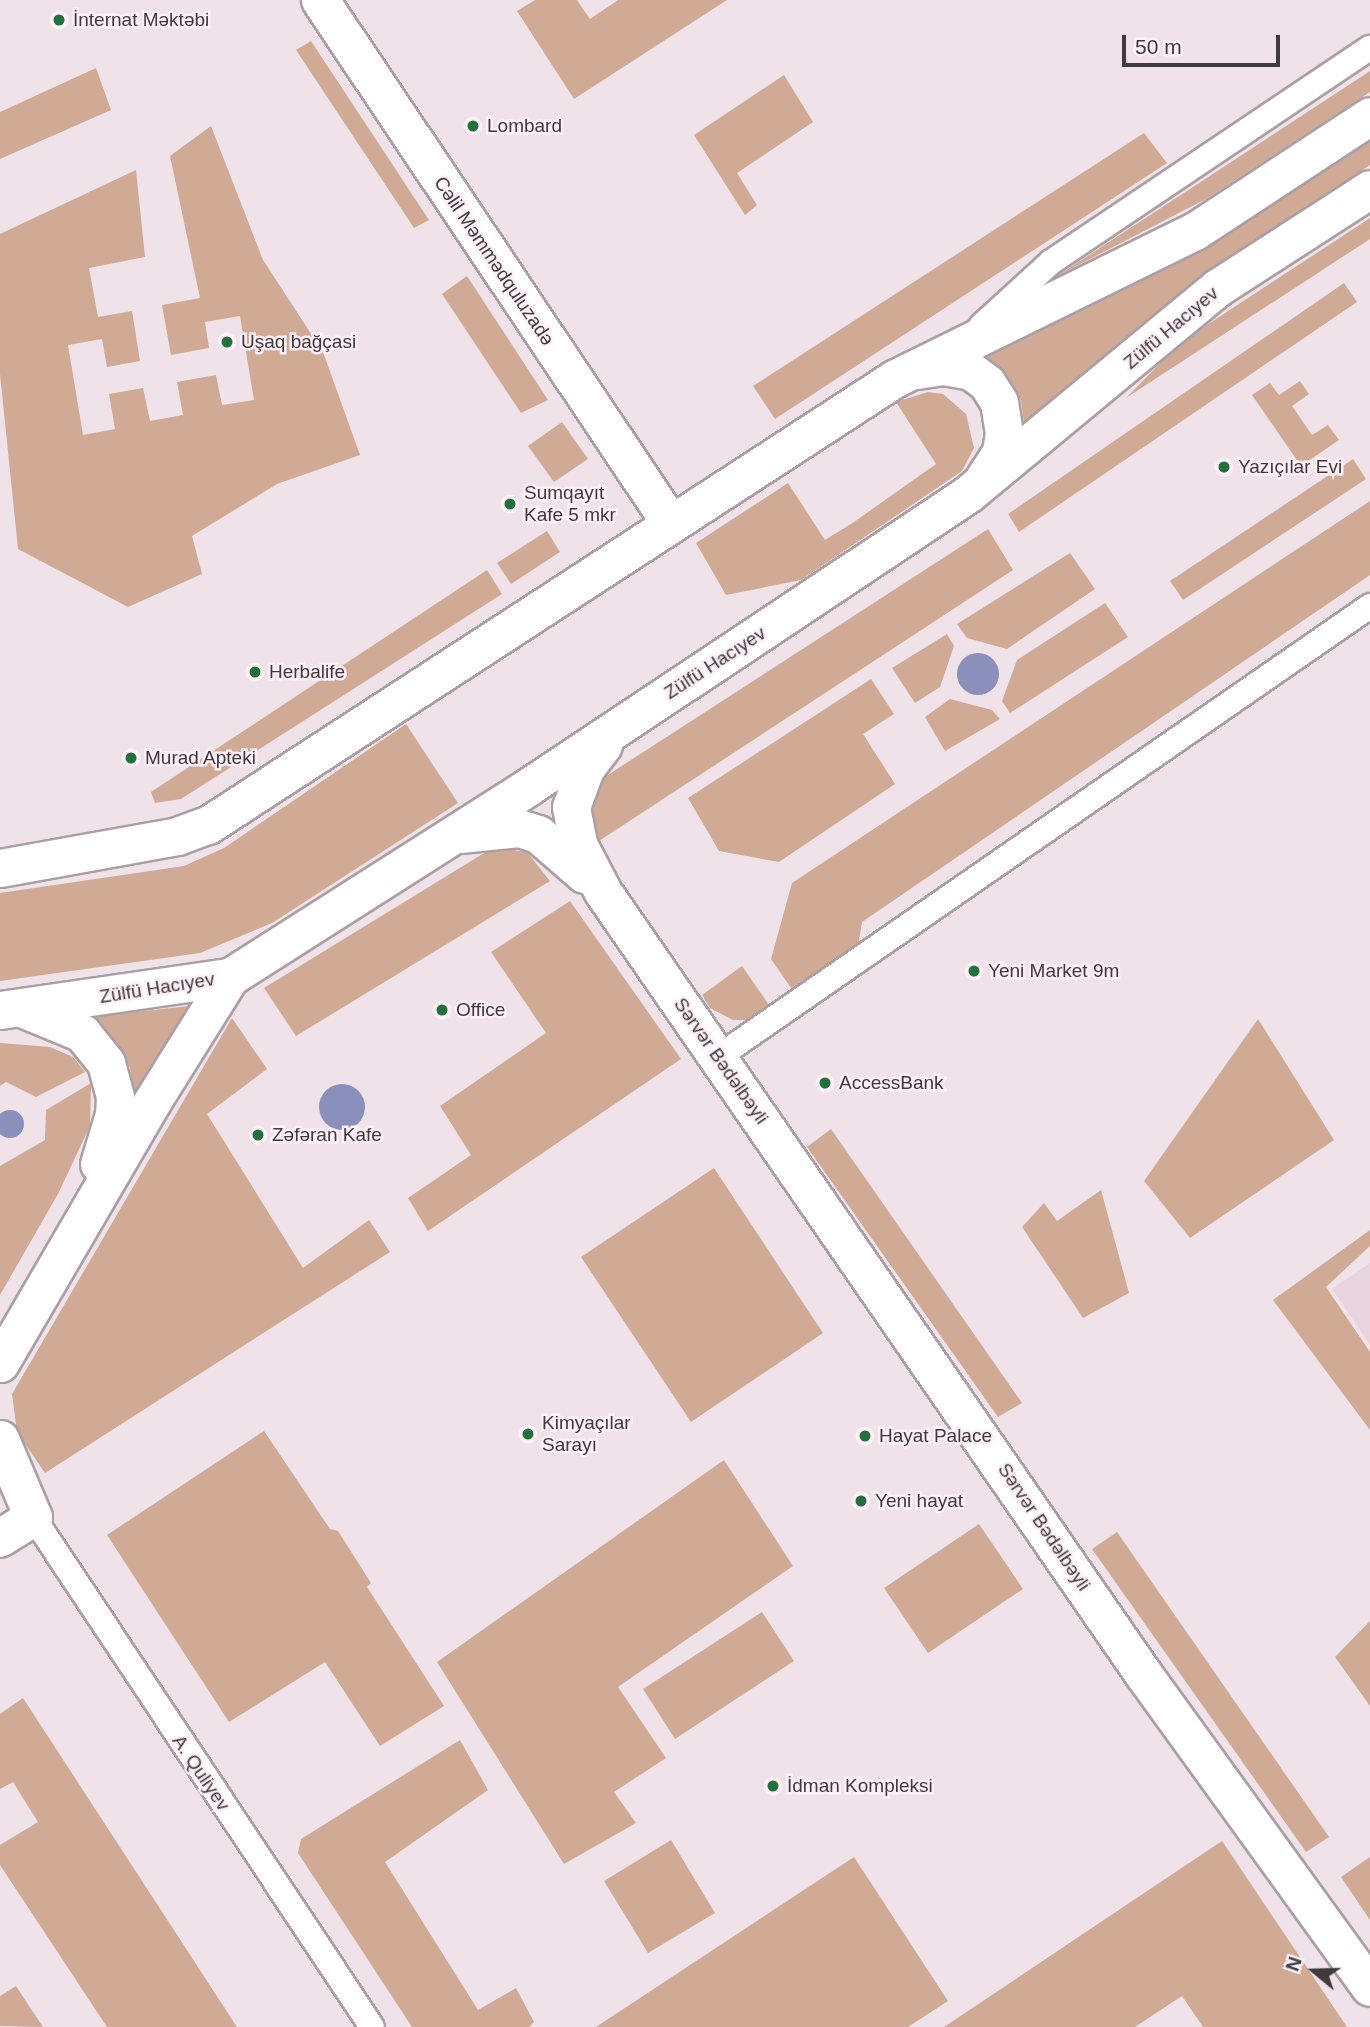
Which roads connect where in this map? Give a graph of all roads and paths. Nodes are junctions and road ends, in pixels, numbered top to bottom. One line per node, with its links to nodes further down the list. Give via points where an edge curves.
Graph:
1 (320, 0): 8 (main road, Cəlil Məmmədquluzadə)
2 (1370, 48): 5 (street, via 1051,262)
3 (1370, 116): 5 (main road, via 1195,231)
4 (1370, 189): 7 (main road, Zülfü Hacıyev, via 1217,288)
5 (962, 343): 6 (main road)
6 (894, 379): 7 (main road, via 926,367 957,366 987,383 999,402 1004,433 1000,452); 8 (main road)
7 (974, 490): 10 (main road, Zülfü Hacıyev)
8 (669, 521): 12 (main road, via 208,825 186,834)
9 (1370, 606): 16 (street)
10 (616, 728): 11 (main road, Zülfü Hacıyev); 13 (main road, via 585,769 571,807 578,845)
11 (454, 835): 13 (main road, via 519,828 538,834); 14 (main road, Zülfü Hacıyev)
12 (0, 868)
13 (603, 892): 16 (main road, Sərvər Bədəlbəyli)
14 (230, 977): 15 (main road, Zülfü Hacıyev); 17 (main road)
15 (10, 1010): 17 (main road, via 45,1015 82,1033 96,1045 111,1078 114,1114)
16 (718, 1057): 22 (main road, Sərvər Bədəlbəyli, via 1144,1675)
17 (78, 1228): 18 (main road)
18 (0, 1363)
19 (0, 1438): 20 (main road)
20 (33, 1517): 21 (main road); 23 (street, A. Quliyev)
21 (0, 1538)
22 (1370, 1987)
23 (372, 2027)

